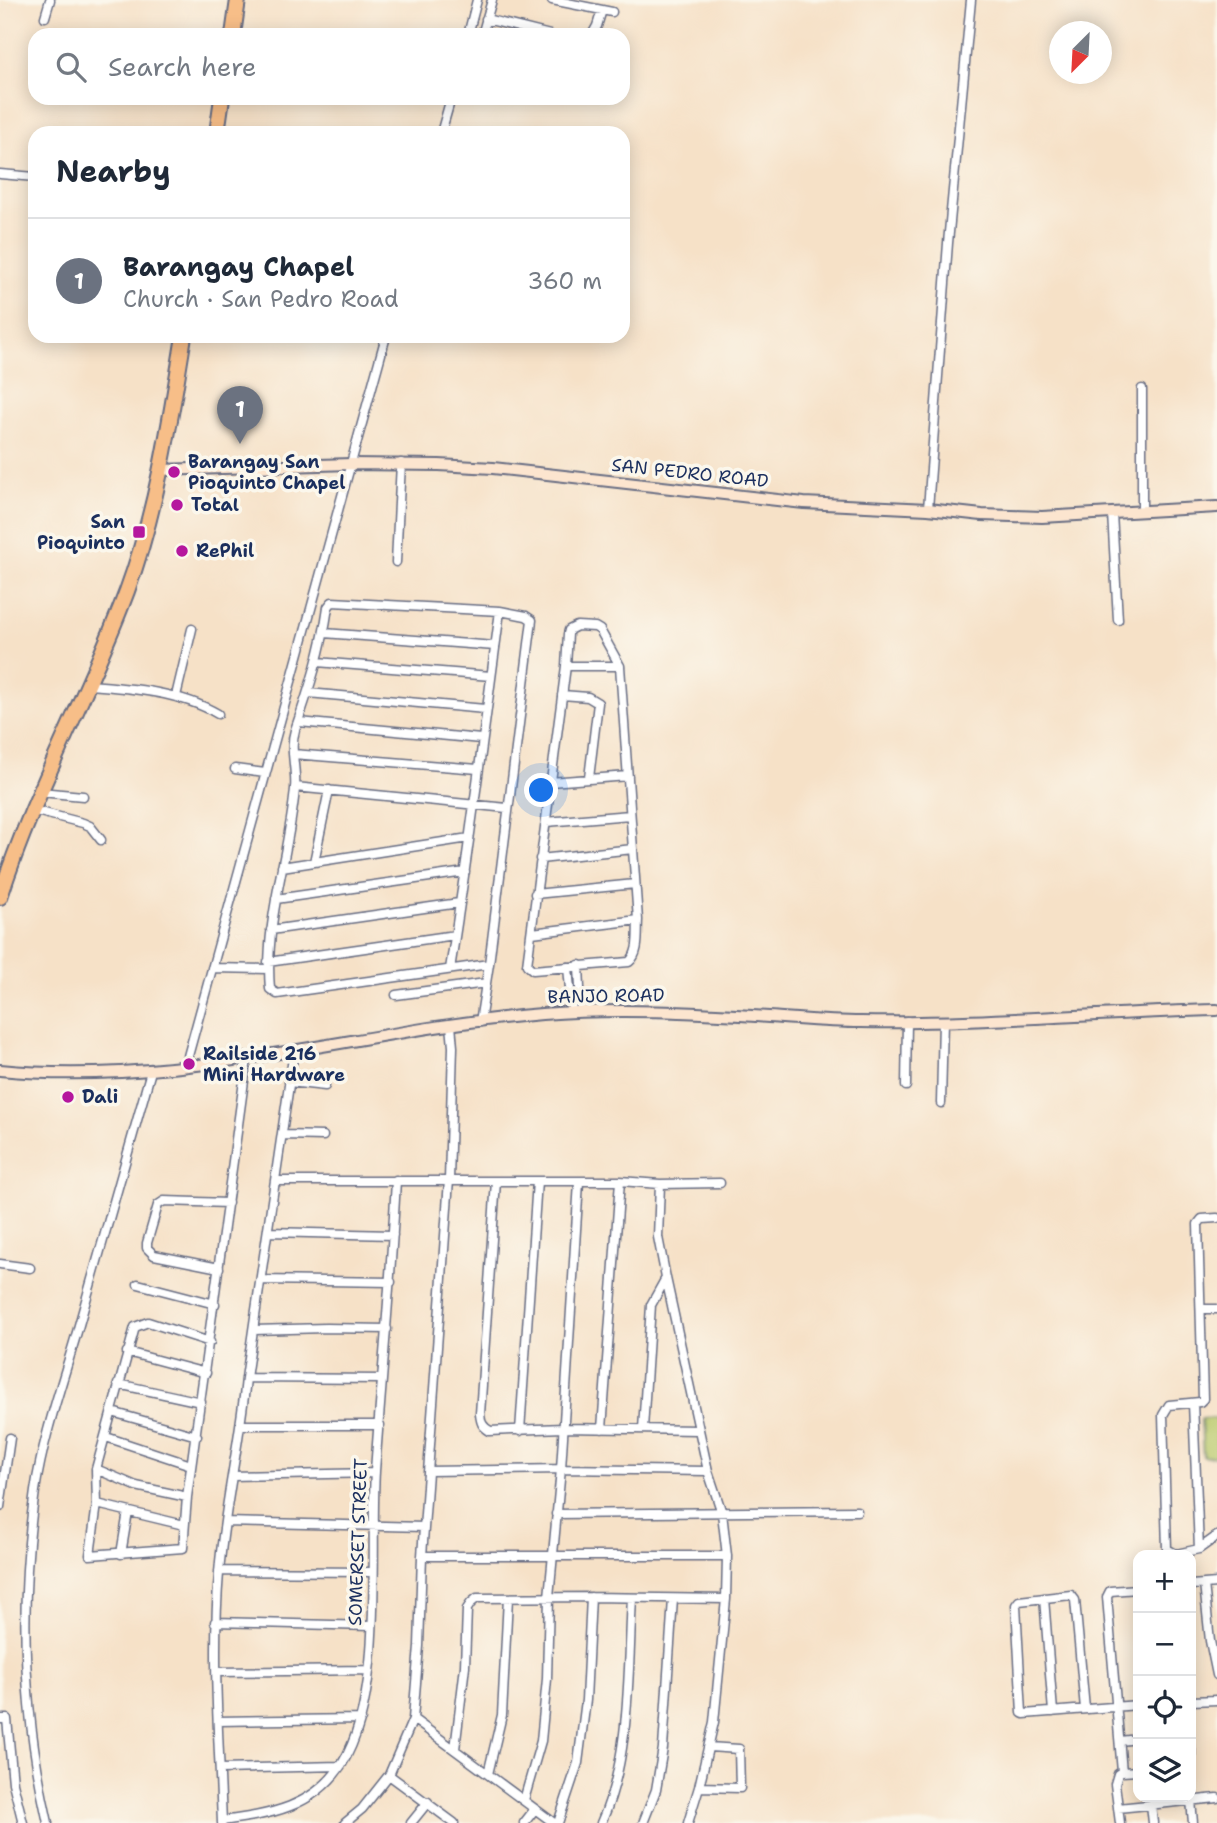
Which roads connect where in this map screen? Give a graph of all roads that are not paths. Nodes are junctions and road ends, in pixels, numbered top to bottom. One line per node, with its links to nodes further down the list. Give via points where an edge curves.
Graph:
1 (50, 0): 9 (street)
2 (238, 0): 11 (highway)
3 (477, 0): 12 (street)
4 (492, 0): 10 (street)
5 (552, 0): 7 (street)
6 (971, 0): 29 (street)
7 (602, 10): 8 (street); 15 (street)
8 (612, 12)
9 (45, 17)
10 (486, 19): 13 (street); 14 (street)
11 (234, 28)
12 (470, 28)
13 (484, 28)
14 (522, 28)
15 (596, 28)
16 (221, 105): 18 (highway)
17 (448, 105): 19 (street)
18 (218, 126)
19 (443, 126)
20 (0, 174): 21 (street)
21 (28, 176)
22 (183, 343): 27 (highway)
23 (384, 343): 26 (street)
24 (1142, 389): 30 (street)
25 (401, 463): 26 (street, SAN PEDRO ROAD); 29 (street, SAN PEDRO ROAD, via 504,469 804,503); 32 (street)
26 (351, 464): 27 (street, SAN PEDRO ROAD); 53 (street)
27 (160, 470): 42 (highway, via 138,556)
28 (1217, 507): 30 (street, SAN PEDRO ROAD)
29 (928, 509): 31 (street, SAN PEDRO ROAD, via 1042,517)
30 (1142, 512): 31 (street, SAN PEDRO ROAD)
31 (1112, 513): 34 (street)
32 (396, 562)
33 (500, 611): 36 (street, via 335,601 328,607); 37 (street); 62 (street, via 526,616 533,624)
34 (1118, 620)
35 (192, 629): 45 (street)
36 (324, 633): 37 (street); 38 (street)
37 (495, 646): 41 (street)
38 (317, 662): 41 (street); 43 (street)
39 (566, 666): 40 (street); 40 (street, via 569,630 577,626 600,630); 44 (street)
40 (620, 666): 54 (street)
41 (491, 676): 46 (street)
42 (88, 685): 45 (street); 59 (highway)
43 (308, 693): 46 (street); 48 (street)
44 (562, 695): 55 (street, via 588,697 598,703); 56 (street)
45 (176, 696): 47 (street)
46 (485, 709): 49 (street)
47 (218, 714)
48 (299, 722): 49 (street); 50 (street)
49 (481, 739): 52 (street)
50 (293, 754): 52 (street); 57 (street)
51 (235, 769): 53 (street)
52 (478, 769): 61 (street)
53 (265, 773): 86 (street)
54 (628, 776): 55 (street); 64 (street)
55 (589, 778): 56 (street)
56 (550, 782): 65 (street)
57 (295, 787): 58 (street); 71 (street)
58 (329, 790): 61 (street); 70 (street)
59 (40, 792): 60 (street); 63 (highway)
60 (83, 796)
61 (475, 805): 62 (street); 66 (street)
62 (507, 808): 82 (street)
63 (32, 810): 67 (street, via 83,822); 75 (highway)
64 (630, 815): 65 (street); 68 (street)
65 (547, 822): 69 (street)
66 (469, 838): 70 (street); 72 (street)
67 (101, 840)
68 (633, 849): 69 (street); 73 (street)
69 (540, 859): 74 (street)
70 (314, 862): 71 (street)
71 (282, 867): 76 (street)
72 (465, 872): 76 (street); 77 (street)
73 (635, 884): 74 (street); 78 (street)
74 (535, 894): 80 (street)
75 (0, 897)
76 (276, 899): 79 (street)
77 (459, 903): 79 (street); 81 (street)
78 (638, 920): 80 (street); 83 (street, via 634,958 629,962)
79 (271, 930): 84 (street)
80 (532, 933): 85 (street, via 530,968)
81 (455, 935): 84 (street); 87 (street)
82 (489, 964): 87 (street); 88 (street)
83 (579, 965): 85 (street); 91 (street)
84 (268, 966): 86 (street); 87 (street, via 270,989 277,994)
85 (568, 967): 91 (street)
86 (212, 968): 98 (street)
87 (450, 969)
88 (486, 983): 89 (street); 94 (street)
89 (396, 995)
90 (1217, 1010): 93 (street, BANJO ROAD)
91 (576, 1011): 92 (street, BANJO ROAD); 94 (street, BANJO ROAD)
92 (907, 1021): 93 (street, BANJO ROAD); 103 (street)
93 (943, 1021): 104 (street)
94 (480, 1022): 95 (street, BANJO ROAD)
95 (451, 1024): 96 (street, BANJO ROAD); 108 (street)
96 (294, 1051): 97 (street, BANJO ROAD); 101 (street)
97 (247, 1059): 98 (street, BANJO ROAD); 116 (street)
98 (185, 1068): 100 (street, BANJO ROAD)
99 (0, 1070): 100 (street, BANJO ROAD)
100 (151, 1072): 225 (street, via 50,1425 36,1489 24,1637 33,1741)
101 (289, 1082): 102 (street); 105 (street)
102 (325, 1086)
103 (906, 1086)
104 (941, 1103)
105 (283, 1135): 106 (street); 109 (street)
106 (323, 1136)
107 (396, 1180): 108 (street); 109 (street); 119 (street, SOMERSET STREET)
108 (449, 1180): 110 (street); 154 (street)
109 (276, 1181): 118 (street)
110 (496, 1181): 111 (street); 147 (street, via 480,1414 481,1424 490,1431)
111 (537, 1181): 113 (street); 147 (street)
112 (620, 1181): 113 (street); 115 (street); 144 (street)
113 (579, 1182): 143 (street)
114 (720, 1183): 115 (street)
115 (660, 1184): 123 (street, via 658,1237)
116 (228, 1203): 122 (street); 122 (street, via 164,1201 158,1205 147,1242 154,1255)
117 (1217, 1218): 128 (street, via 1202,1219 1198,1224)
118 (268, 1232): 119 (street); 124 (street)
119 (393, 1235): 125 (street, SOMERSET STREET)
120 (0, 1264): 121 (street)
121 (30, 1268)
122 (219, 1268): 127 (street)
123 (666, 1278): 145 (street, via 651,1305); 146 (street)
124 (261, 1280): 125 (street); 131 (street)
125 (391, 1282): 130 (street, SOMERSET STREET)
126 (138, 1284): 127 (street)
127 (215, 1304): 132 (street)
128 (1202, 1309): 129 (street); 139 (street, via 1203,1399)
129 (1217, 1309)
130 (387, 1329): 131 (street); 136 (street, SOMERSET STREET)
131 (254, 1330): 135 (street)
132 (209, 1342): 133 (street, via 148,1322 135,1327); 134 (street)
133 (127, 1352): 134 (street); 137 (street)
134 (206, 1373): 138 (street)
135 (246, 1378): 136 (street); 141 (street)
136 (382, 1379): 142 (street, SOMERSET STREET)
137 (118, 1384): 138 (street); 140 (street)
138 (201, 1402): 148 (street)
139 (1193, 1403): 170 (street); 170 (street, via 1169,1405 1163,1415 1167,1549 1176,1554)
140 (112, 1412): 148 (street); 149 (street)
141 (242, 1425): 142 (street); 157 (street)
142 (380, 1425): 156 (street, SOMERSET STREET)
143 (563, 1428): 144 (street); 147 (street); 153 (street)
144 (602, 1429): 145 (street)
145 (643, 1429): 146 (street)
146 (699, 1430): 155 (street)
147 (520, 1431)
148 (197, 1436): 151 (street)
149 (106, 1437): 151 (street); 152 (street)
150 (10, 1438): 160 (street)
151 (191, 1465): 158 (street)
152 (96, 1469): 158 (street, via 136,1486); 159 (street)
153 (561, 1469): 154 (street); 155 (street); 164 (street)
154 (428, 1471): 168 (street)
155 (708, 1471): 163 (street)
156 (375, 1473): 157 (street); 167 (street, SOMERSET STREET)
157 (233, 1476): 165 (street)
158 (187, 1497): 166 (street)
159 (97, 1504): 162 (street); 171 (street, via 90,1555)
160 (0, 1507)
161 (857, 1511): 163 (street)
162 (128, 1512): 166 (street); 171 (street)
163 (722, 1513): 164 (street); 174 (street)
164 (556, 1514): 172 (street)
165 (226, 1522): 167 (street); 175 (street)
166 (184, 1525): 171 (street, via 183,1548)
167 (374, 1525): 168 (street); 176 (street, SOMERSET STREET)
168 (424, 1527): 173 (street)
169 (1217, 1536): 170 (street)
170 (1199, 1549)
171 (121, 1554)
172 (553, 1555): 173 (street); 174 (street); 181 (street)
173 (422, 1556): 201 (street)
174 (727, 1556): 187 (street)
175 (219, 1571): 176 (street); 188 (street)
176 (373, 1572): 189 (street, SOMERSET STREET)
177 (1217, 1583): 178 (street)
178 (1204, 1584): 179 (street); 192 (street)
179 (1196, 1585)
180 (1133, 1589): 196 (street, via 1110,1591 1107,1597)
181 (550, 1597): 182 (street); 183 (street); 215 (street, via 541,1741)
182 (591, 1597): 184 (street); 230 (street, via 578,1763)
183 (508, 1598): 206 (street, via 477,1598 467,1609 466,1666); 211 (street, via 502,1715)
184 (632, 1598): 186 (street); 231 (street, via 618,1769)
185 (1044, 1598): 197 (street, via 1070,1595 1075,1600); 198 (street); 198 (street, via 1016,1605 1021,1711)
186 (673, 1599): 187 (street); 232 (street, via 663,1748 656,1790)
187 (726, 1599): 205 (street)
188 (215, 1622): 189 (street); 191 (street)
189 (372, 1626): 190 (street, SOMERSET STREET)
190 (368, 1670): 191 (street); 200 (street, SOMERSET STREET)
191 (217, 1672): 202 (street)
192 (1217, 1675)
193 (1217, 1699): 194 (street)
194 (1196, 1701)
195 (1133, 1705): 196 (street)
196 (1117, 1707): 197 (street); 204 (street)
197 (1085, 1709): 198 (street)
198 (1052, 1712)
199 (0, 1719): 224 (street, via 7,1719 13,1783)
200 (361, 1719): 202 (street); 207 (street, SOMERSET STREET)
201 (413, 1719): 206 (street); 212 (street)
202 (218, 1721): 208 (street)
203 (1133, 1740): 204 (street)
204 (1120, 1741): 210 (street)
205 (709, 1747): 213 (street); 213 (street, via 739,1749 740,1788)
206 (455, 1749): 211 (street)
207 (340, 1766): 208 (street); 223 (street, SOMERSET STREET, via 321,1788 294,1806)
208 (220, 1769): 223 (street)
209 (1133, 1771): 210 (street)
210 (1122, 1772): 221 (street, via 1116,1778)
211 (488, 1774): 215 (street)
212 (390, 1775): 217 (street); 226 (street)
213 (699, 1787): 233 (street)
214 (1217, 1798): 216 (street)
215 (524, 1800): 222 (street)
216 (1196, 1800)
217 (428, 1802): 227 (street); 228 (street)
218 (1171, 1802): 220 (street)
219 (1191, 1802): 236 (street)
220 (1151, 1804): 221 (street); 235 (street)
221 (1118, 1808): 234 (street)
222 (535, 1809): 229 (street); 230 (street)
223 (222, 1822)
224 (23, 1823)
225 (48, 1823)
226 (345, 1823)
227 (411, 1823)
228 (454, 1823)
229 (524, 1823)
230 (556, 1823)
231 (601, 1823)
232 (643, 1823)
233 (688, 1823)
234 (1120, 1823)
235 (1153, 1823)
236 (1193, 1823)

